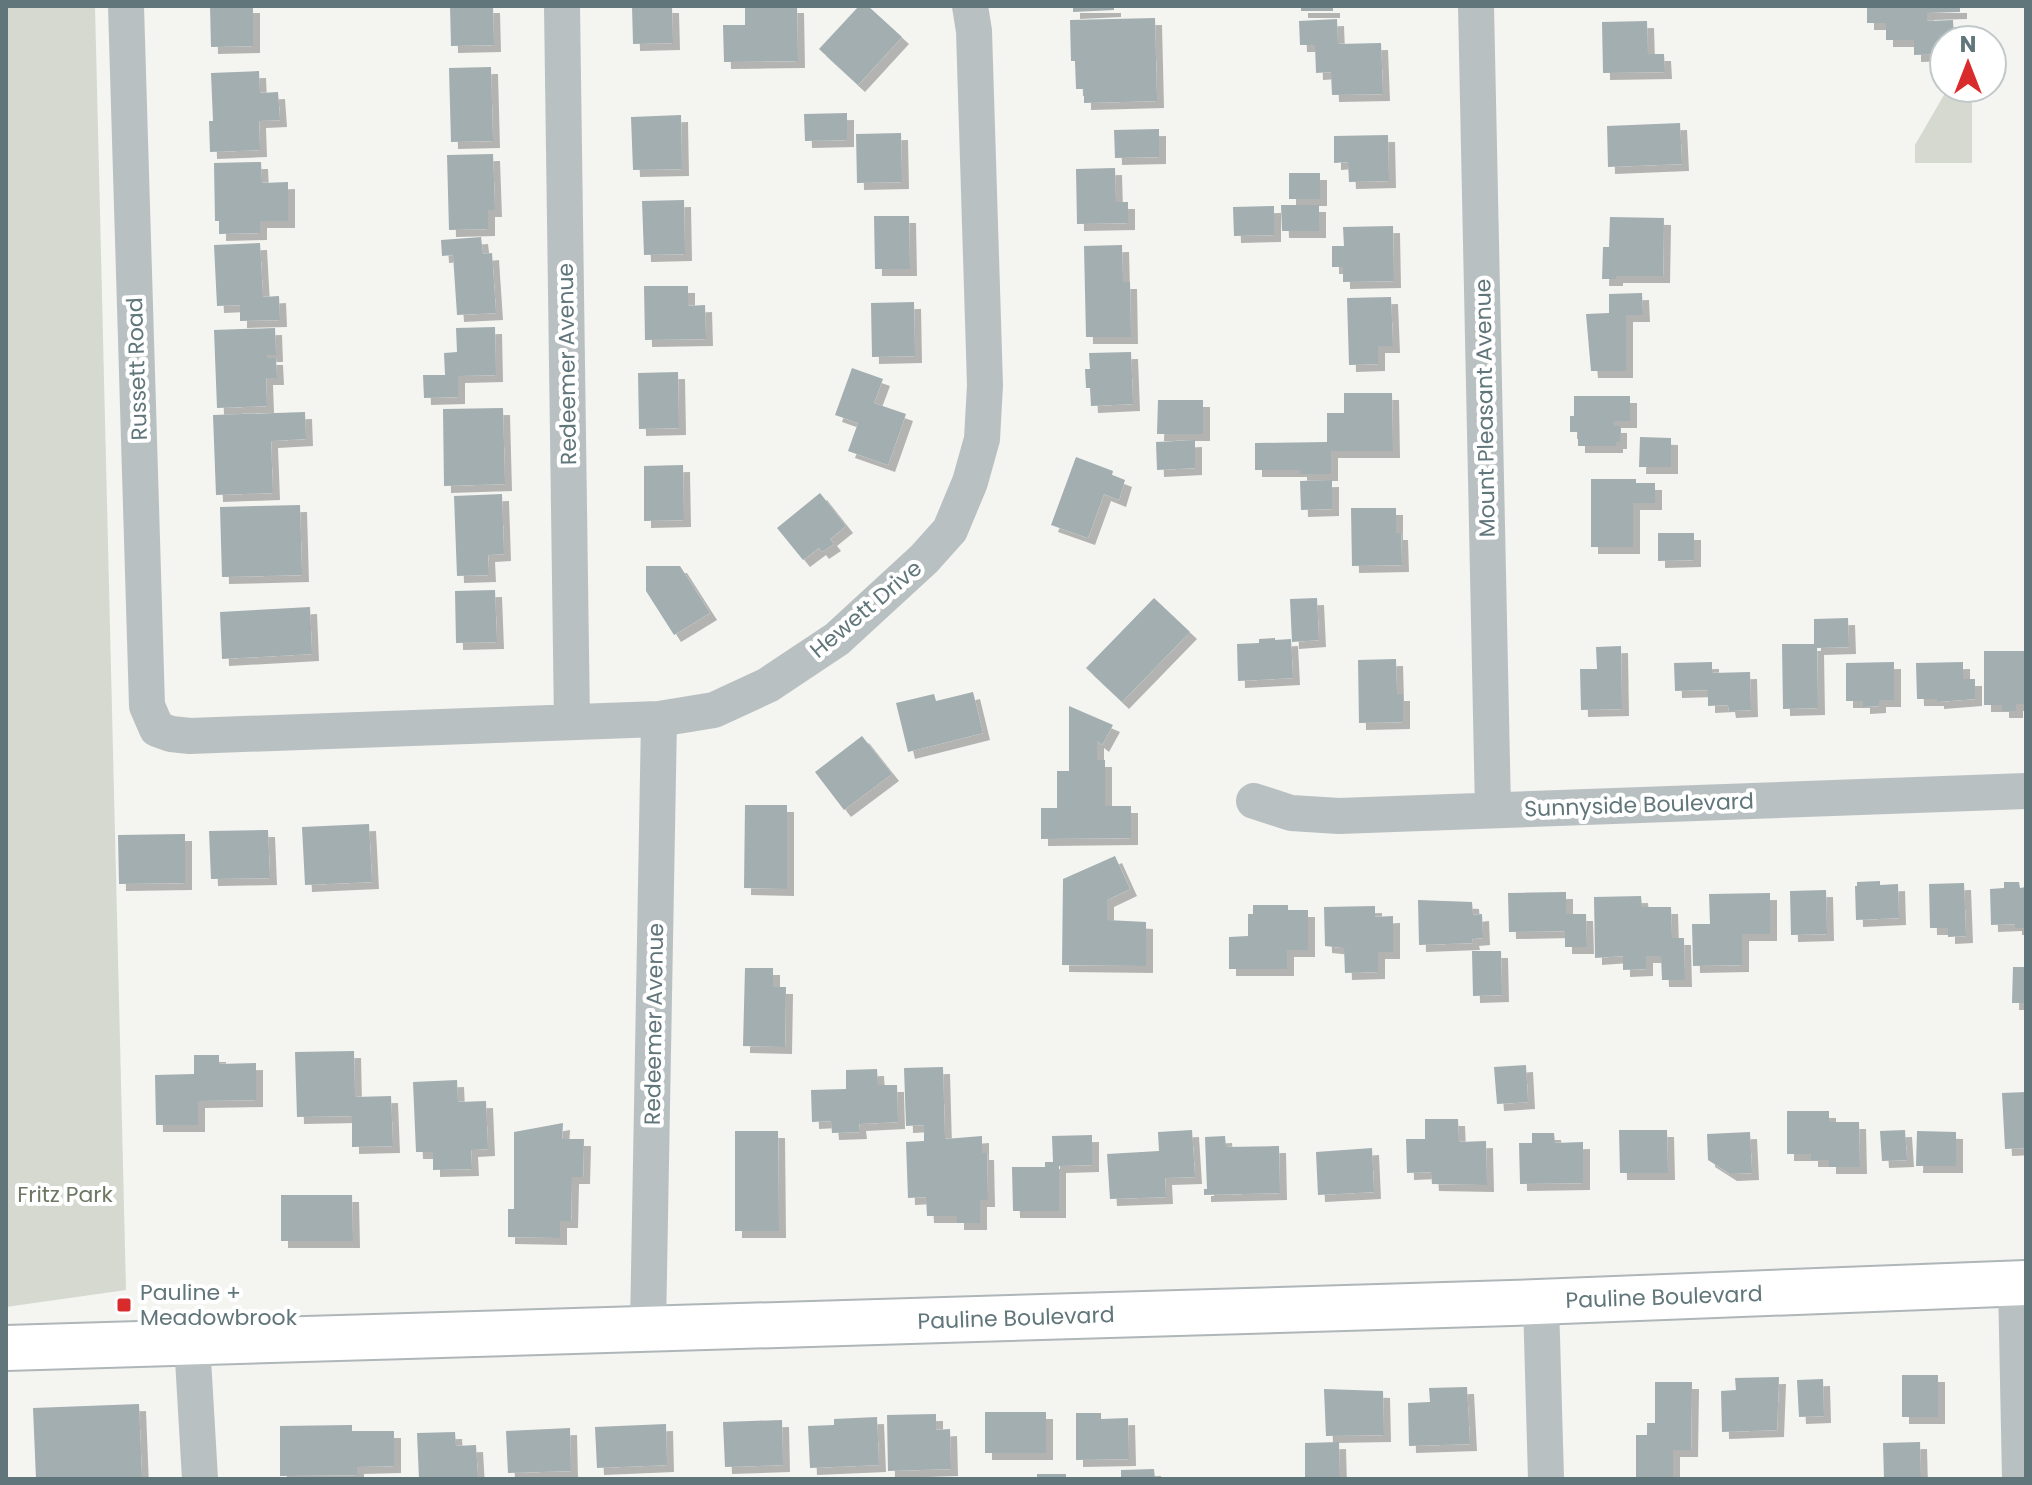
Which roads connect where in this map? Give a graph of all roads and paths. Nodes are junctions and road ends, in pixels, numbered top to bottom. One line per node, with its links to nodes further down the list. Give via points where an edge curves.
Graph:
1 (126, 6): 7 (street, Russett Road, via 146,693)
2 (562, 6): 6 (street, Redeemer Avenue)
3 (970, 6): 5 (street, Hewett Drive, via 985,385 982,439 950,530 837,639 768,685 714,710)
4 (1476, 6): 10 (street, Mount Pleasant Avenue)
5 (659, 719): 6 (street, Hewett Drive); 13 (street, Redeemer Avenue)
6 (572, 722): 7 (street, Hewett Drive, via 190,736)
7 (157, 729)
8 (2026, 791): 10 (street, Sunnyside Boulevard)
9 (1254, 801): 10 (street, Sunnyside Boulevard, via 1291,813 1339,816)
10 (1493, 810)
11 (2021, 1284): 12 (street, Pauline Boulevard); 18 (street)
12 (1541, 1302): 13 (street, Pauline Boulevard); 17 (street)
13 (648, 1328): 14 (street, Pauline Boulevard)
14 (192, 1342): 15 (street, Pauline Boulevard); 16 (street)
15 (6, 1348)
16 (200, 1479)
17 (1546, 1479)
18 (2020, 1479)

